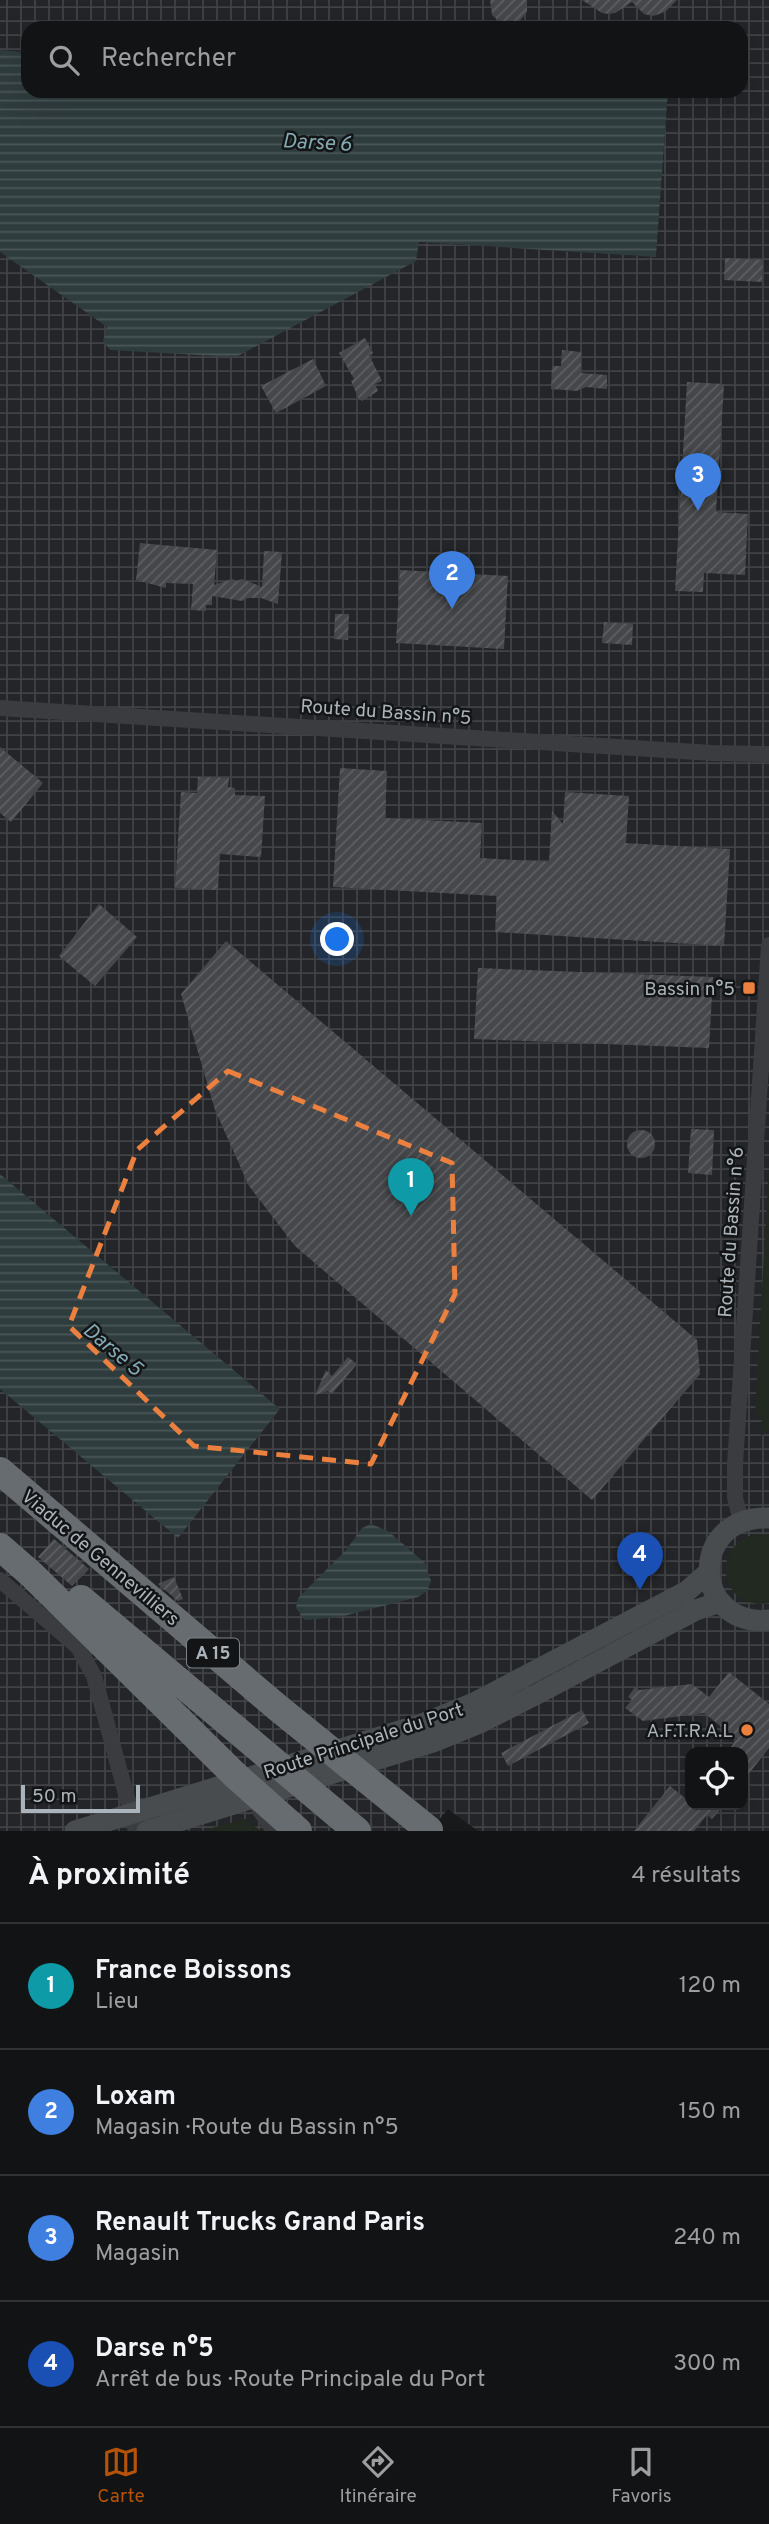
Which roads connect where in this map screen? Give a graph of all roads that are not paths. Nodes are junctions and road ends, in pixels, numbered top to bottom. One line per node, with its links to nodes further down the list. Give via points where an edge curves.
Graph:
1 (0, 708): 2 (street, Route du Bassin n°5)
2 (769, 754)
3 (769, 945): 6 (street, Route du Bassin n°6, via 735,1464 735,1498)
4 (0, 1471): 20 (highway, Viaduc de Gennevilliers / A 15, bridge)
5 (769, 1518): 6 (main road)
6 (741, 1521): 8 (main road, via 716,1541)
7 (0, 1547): 9 (highway, A 15)
8 (709, 1572): 11 (main road); 14 (main road, Route Principale du Port, via 687,1591 474,1703)
9 (30, 1574): 18 (highway, bridge); 19 (highway, A 15, bridge, via 81,1599)
10 (0, 1580): 14 (street, via 78,1647 94,1676)
11 (720, 1602): 12 (main road, via 737,1616); 13 (main road, Route Principale du Port, via 696,1609 527,1699 433,1742)
12 (765, 1622)
13 (251, 1799): 16 (main road, Route Principale du Port); 17 (street)
14 (133, 1822): 15 (main road, Route Principale du Port)
15 (75, 1831)
16 (147, 1831)
17 (274, 1831)
18 (298, 1831)
19 (357, 1831)
20 (430, 1831)

